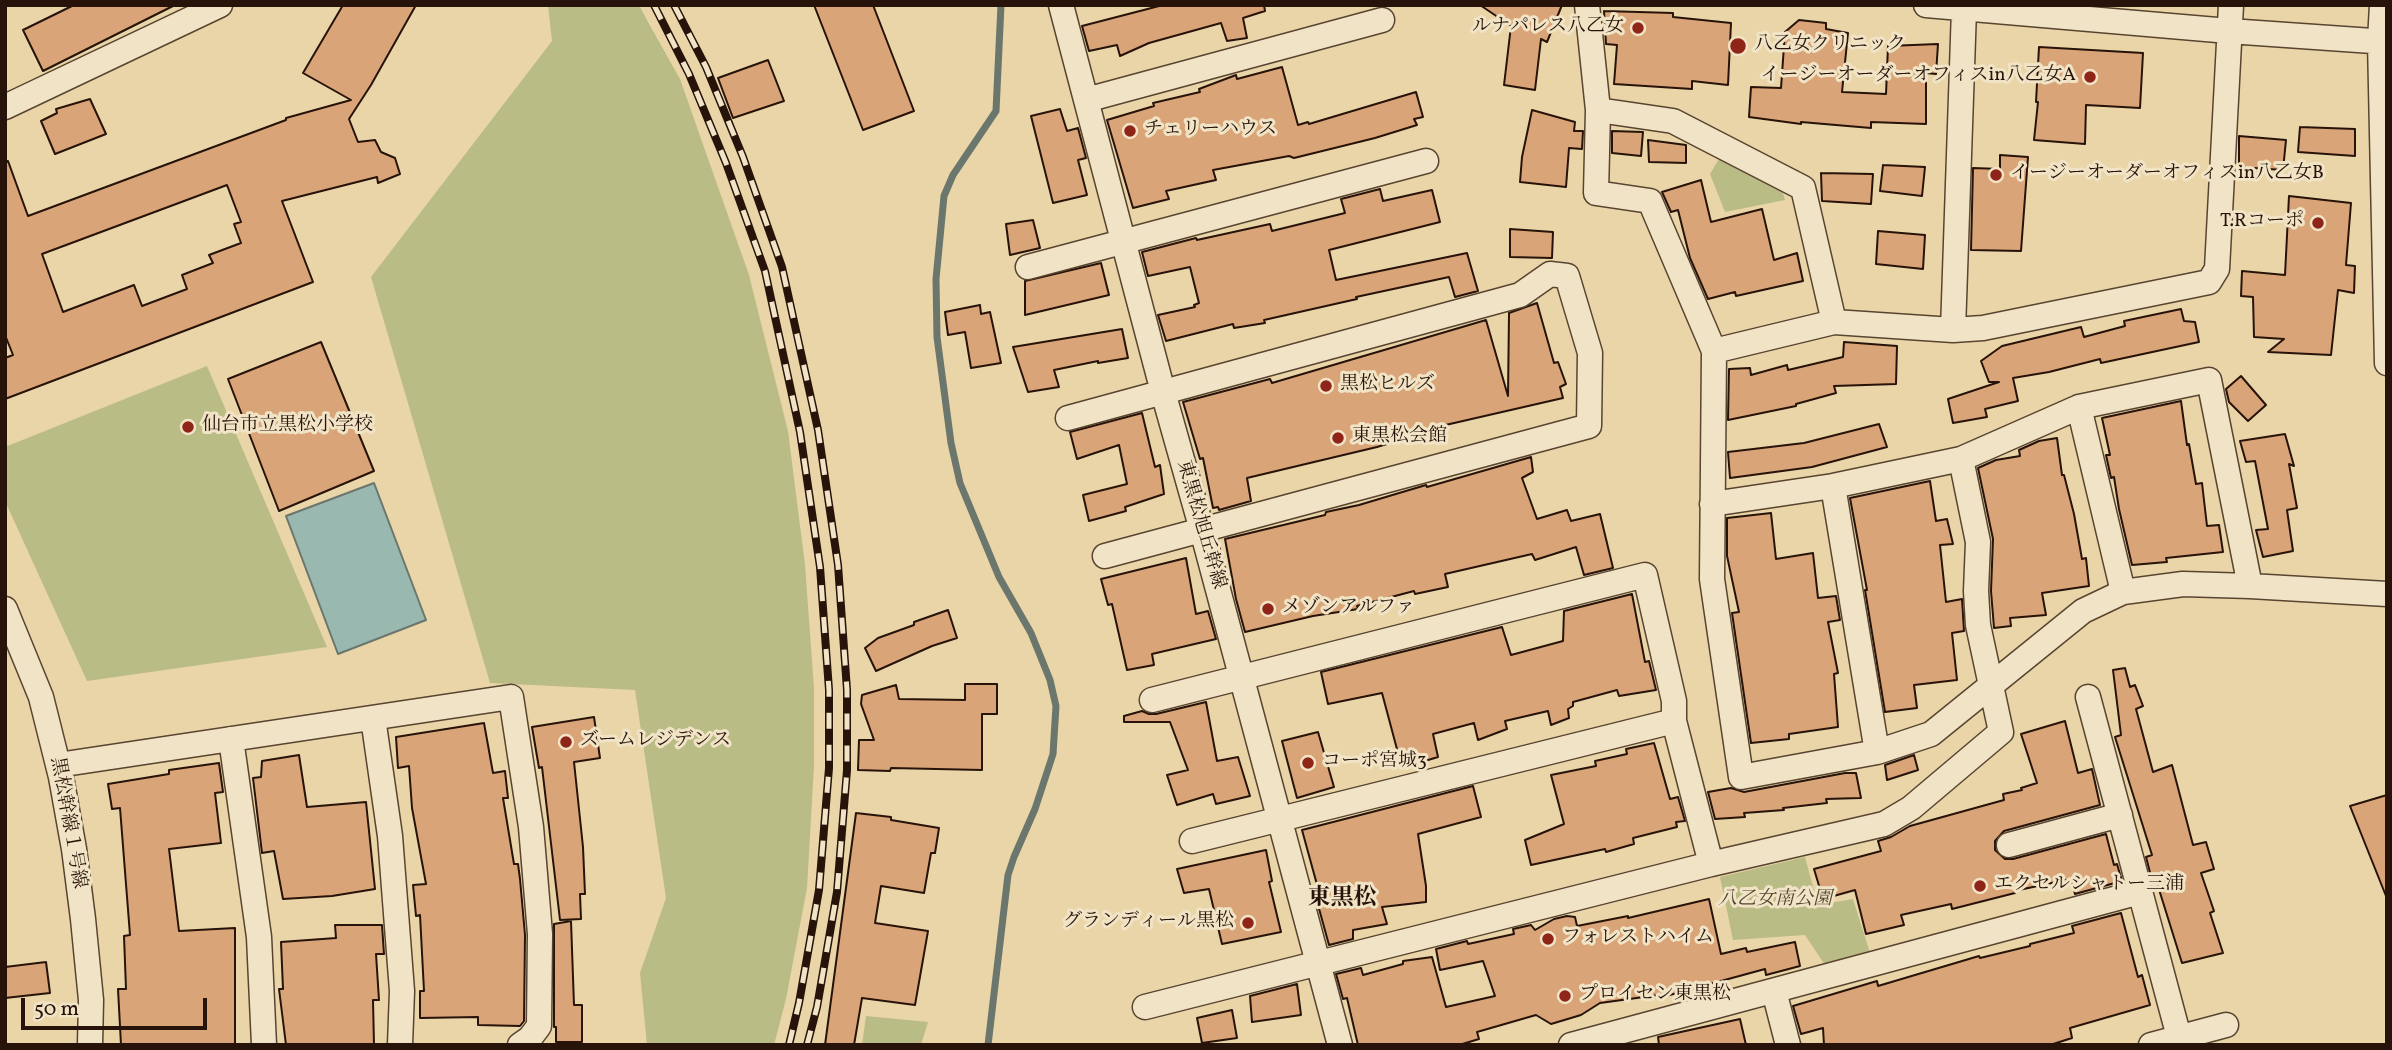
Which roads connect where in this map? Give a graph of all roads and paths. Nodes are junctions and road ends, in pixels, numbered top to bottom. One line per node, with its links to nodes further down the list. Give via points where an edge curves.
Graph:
1 (220, 5): 12 (street)
2 (1062, 5): 11 (street, 東黒松旭丘幹線)
3 (1587, 5): 13 (street)
4 (1926, 5): 7 (street)
5 (2231, 5): 9 (street)
6 (2382, 5): 10 (street)
7 (1964, 9): 9 (street); 18 (street)
8 (1382, 20): 11 (street)
9 (2230, 31): 10 (street); 18 (street, via 2217,269 2209,282 1983,328)
10 (2383, 42): 20 (street)
11 (1086, 100): 15 (street, 東黒松旭丘幹線)
12 (5, 107)
13 (1598, 110): 17 (street, via 1673,121 1803,188); 19 (street, via 1595,193 1650,201)
14 (1426, 160): 15 (street)
15 (1124, 242): 16 (street); 21 (street, 東黒松旭丘幹線)
16 (1028, 267)
17 (1834, 322): 18 (street); 19 (street)
18 (1953, 330)
19 (1714, 351): 26 (street)
20 (2387, 363)
21 (1163, 392): 23 (street); 27 (street, 東黒松旭丘幹線); 27 (street, via 1520,295 1550,274 1567,276 1590,353 1589,426)
22 (2079, 407): 24 (street); 29 (street, via 2209,380); 30 (street)
23 (1068, 418)
24 (1961, 460): 25 (street); 34 (street, via 1978,542 1978,625)
25 (1833, 486): 26 (street); 40 (street)
26 (1712, 504): 40 (street, via 1713,579 1741,777)
27 (1202, 530): 28 (street); 33 (street, 東黒松旭丘幹線)
28 (1105, 556)
29 (2250, 586): 30 (street, via 2183,584); 31 (street)
30 (2123, 592): 34 (street, via 2083,611)
31 (2387, 594)
32 (5, 609): 41 (street, 黒松幹線１号線, via 41,696)
33 (1242, 677): 36 (street); 38 (street, via 1645,575 1674,701); 43 (street, 東黒松旭丘幹線)
34 (1991, 685): 40 (street, via 1930,734); 46 (street, via 2001,732 1911,808 1884,824)
35 (2088, 697): 42 (street)
36 (1152, 700)
37 (373, 718): 39 (street); 55 (street, via 390,836 401,991); 56 (street, via 511,696 531,827 540,934 539,1026)
38 (1674, 720): 43 (street); 46 (street)
39 (231, 739): 41 (street); 54 (street, via 259,937)
40 (1877, 752)
41 (58, 765): 53 (street, 黒松幹線１号線, via 83,919)
42 (2120, 815): 45 (street); 47 (street)
43 (1280, 820): 44 (street); 48 (street, 東黒松旭丘幹線)
44 (1192, 841)
45 (2009, 845)
46 (1711, 864): 48 (street)
47 (2140, 892): 49 (street); 52 (street)
48 (1318, 963): 50 (street); 57 (street, 東黒松旭丘幹線)
49 (1774, 990): 58 (street); 59 (street)
50 (1145, 1007)
51 (2226, 1025): 52 (street)
52 (2179, 1037): 60 (street)
53 (90, 1045)
54 (264, 1045)
55 (400, 1045)
56 (520, 1045)
57 (1340, 1045)
58 (1571, 1045)
59 (1788, 1045)
60 (2151, 1045)

